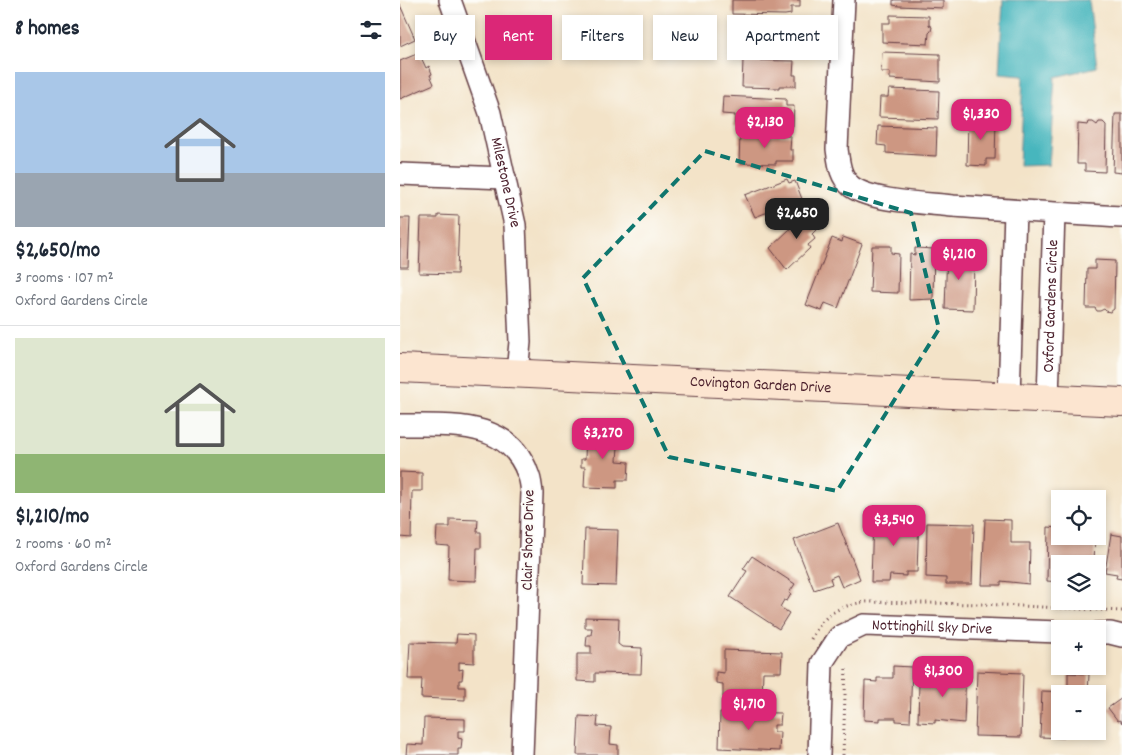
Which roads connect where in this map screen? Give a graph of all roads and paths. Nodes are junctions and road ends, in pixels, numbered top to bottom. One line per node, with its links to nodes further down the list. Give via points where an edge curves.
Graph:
1 (450, 0): 4 (street, Milestone Drive, via 490,113)
2 (844, 0): 5 (street, via 837,149 841,174 852,186 867,194)
3 (400, 174): 4 (street)
4 (505, 178): 9 (street, Milestone Drive, via 515,225 520,342)
5 (1015, 211): 6 (street); 10 (street)
6 (1054, 214): 7 (street); 11 (street, Oxford Gardens Circle)
7 (1122, 217)
8 (400, 368): 9 (street, Covington Garden Drive)
9 (517, 373): 10 (street, Covington Garden Drive)
10 (1009, 396): 11 (street, Covington Garden Drive)
11 (1048, 398): 12 (street, Covington Garden Drive)
12 (1122, 402)
13 (400, 425): 18 (street, Clair Shore Drive, via 466,427 484,431 512,447 529,475 532,493)
14 (1051, 632): 19 (street, Nottinghill Sky Drive, via 864,625 839,637 822,663)
15 (1106, 633): 16 (street)
16 (1122, 636)
17 (848, 658): 20 (path)
18 (522, 755)
19 (819, 755)
20 (842, 755)

